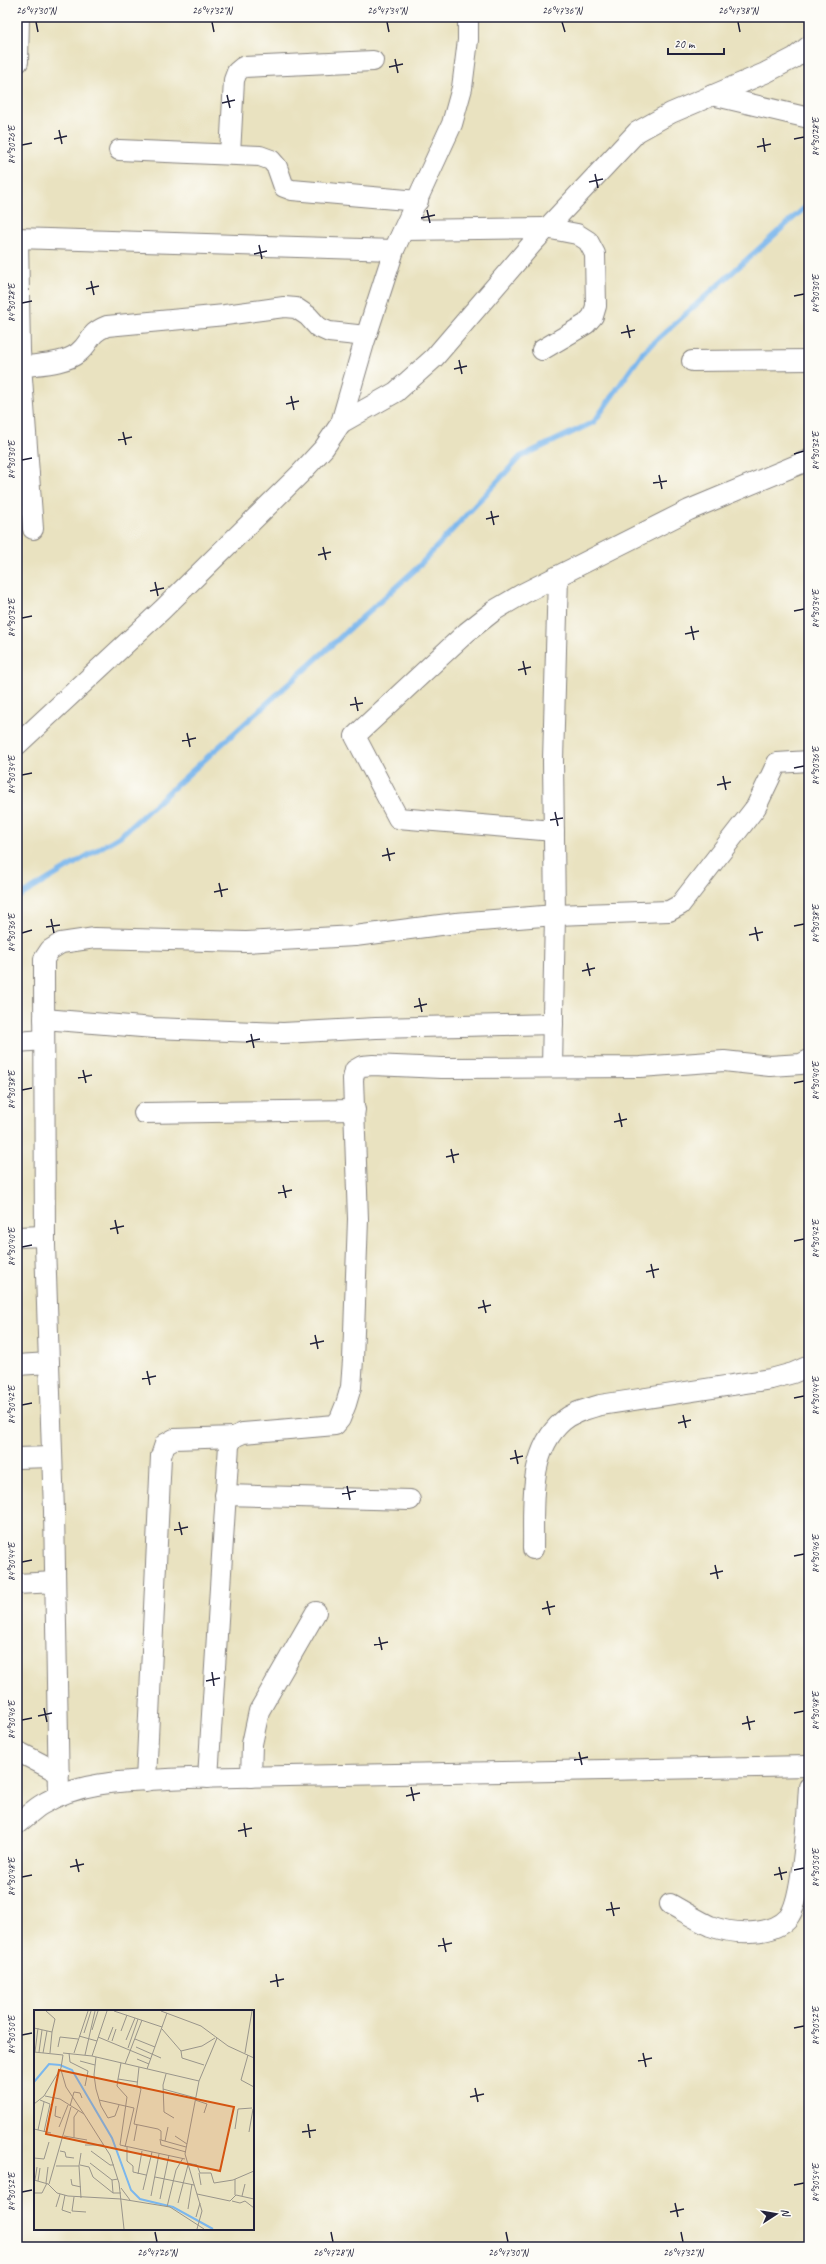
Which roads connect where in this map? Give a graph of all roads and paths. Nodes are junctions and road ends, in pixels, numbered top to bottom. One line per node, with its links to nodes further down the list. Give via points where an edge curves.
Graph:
1 (19, 17): 5 (street)
2 (468, 17): 10 (street, via 462,88 452,124)
3 (809, 46): 6 (street, via 794,58 765,73)
4 (373, 61): 9 (street, via 243,67 237,72 234,80)
5 (18, 62)
6 (712, 96): 7 (street); 11 (street, via 671,113 637,132)
7 (809, 118)
8 (119, 150): 9 (street)
9 (230, 154): 10 (street, via 248,154 271,160 277,167 284,187 292,190)
10 (418, 201): 12 (street)
11 (546, 228): 12 (street); 16 (street, via 577,234 593,246 596,306 593,316 586,324); 20 (street, via 434,358 396,392)
12 (404, 230): 14 (street)
13 (17, 238): 14 (street); 19 (street)
14 (394, 250): 15 (street)
15 (366, 336): 19 (street, via 329,332 318,327 296,308 284,307 107,326 96,330 84,347 67,359); 20 (street)
16 (542, 350)
17 (809, 360): 18 (street)
18 (692, 361)
19 (22, 367): 22 (street)
20 (341, 423): 24 (street, via 324,448 300,474 162,610)
21 (809, 460): 23 (street, via 689,510)
22 (33, 529)
23 (558, 576): 26 (street, via 553,761); 26 (street, via 495,610 467,632 354,736 398,818)
24 (17, 745)
25 (809, 761): 27 (street, via 777,763 756,807 680,905 670,911)
26 (554, 831): 27 (street)
27 (555, 915): 28 (street, via 456,923 355,936 246,942 95,938 73,940 61,943 50,950 44,959); 29 (street)
28 (44, 1019): 29 (street, via 154,1028 283,1033); 30 (street)
29 (553, 1024): 33 (street)
30 (44, 1040): 31 (street); 36 (street)
31 (17, 1042)
32 (809, 1060): 33 (street, via 802,1064 770,1066 724,1061 640,1067)
33 (552, 1068): 34 (street, via 442,1068 373,1064 362,1066 355,1070 353,1079)
34 (355, 1110): 35 (street); 41 (street, via 358,1219 353,1360 351,1387 346,1404 340,1419 334,1425 243,1433)
35 (144, 1113)
36 (45, 1236): 37 (street); 38 (street)
37 (17, 1237)
38 (49, 1363): 39 (street); 42 (street)
39 (17, 1365)
40 (809, 1366): 46 (street, via 772,1379 600,1405 564,1420 545,1445 535,1473)
41 (234, 1437): 44 (street, via 227,1454); 55 (street, via 174,1439 165,1444 161,1456)
42 (52, 1457): 43 (street); 47 (street)
43 (17, 1458)
44 (225, 1495): 45 (street); 54 (street)
45 (410, 1500)
46 (534, 1549)
47 (55, 1582): 48 (street); 52 (street)
48 (17, 1584)
49 (316, 1612): 53 (street, via 259,1711 252,1744)
50 (17, 1751): 52 (street)
51 (809, 1766): 53 (street)
52 (59, 1773): 57 (street)
53 (250, 1777): 54 (street)
54 (208, 1778): 55 (street)
55 (146, 1781): 57 (street, via 92,1786)
56 (809, 1787): 59 (street, via 795,1904 789,1917 782,1923 756,1931 724,1930)
57 (59, 1796): 58 (street, via 41,1805)
58 (17, 1824)
59 (670, 1904)

